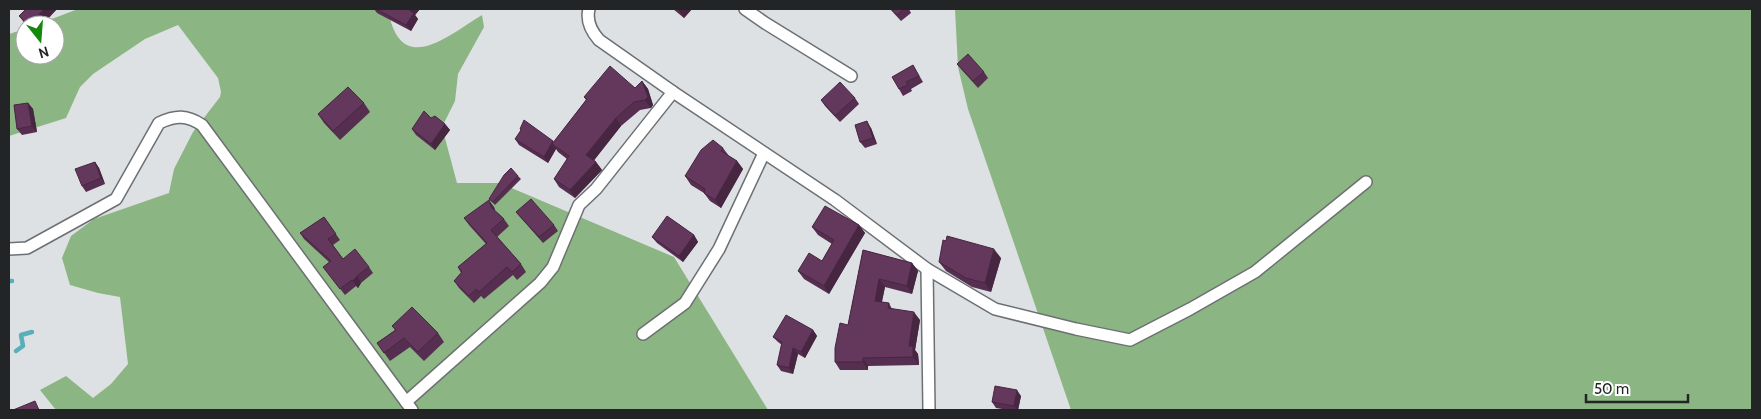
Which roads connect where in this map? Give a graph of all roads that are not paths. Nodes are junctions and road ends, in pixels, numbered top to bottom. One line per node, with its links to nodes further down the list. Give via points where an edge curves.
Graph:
1 (589, 9): 4 (street, via 589,24 599,40)
2 (744, 9): 3 (street)
3 (851, 76)
4 (672, 92): 5 (street); 10 (street, via 596,189 579,205 554,267)
5 (764, 154): 8 (street, via 835,200); 9 (street, via 719,249 685,303)
6 (1366, 182): 8 (street, via 1255,272 1130,340 995,309)
7 (9, 249): 10 (street, via 26,248 116,199 159,123 182,116 193,119 202,125)
8 (927, 269): 11 (street)
9 (643, 334)
10 (409, 406)
11 (929, 410)

